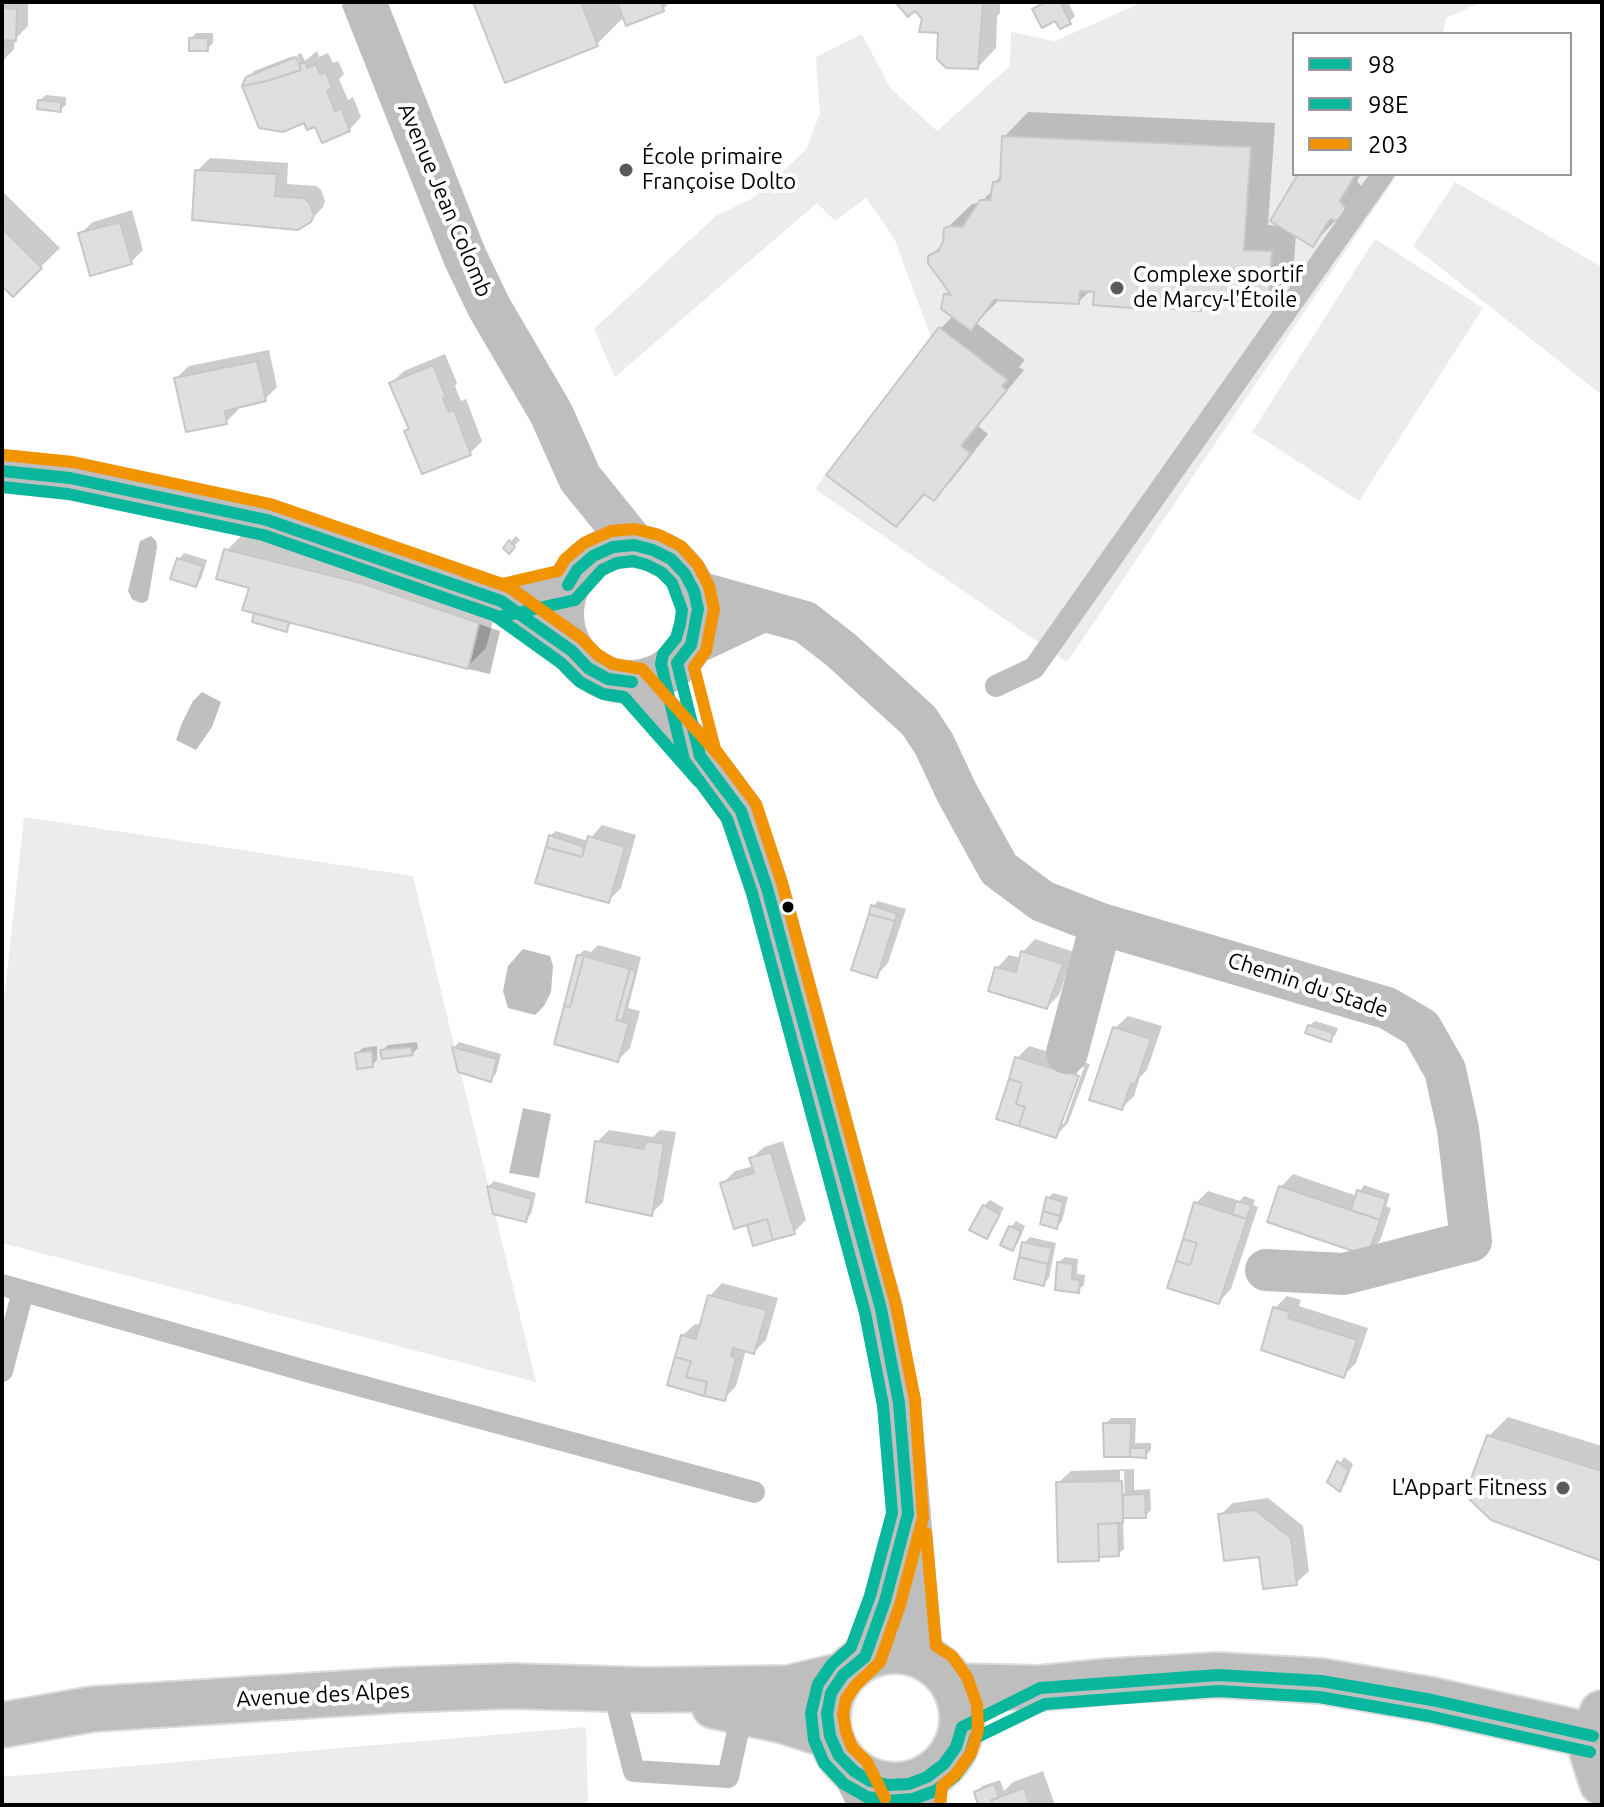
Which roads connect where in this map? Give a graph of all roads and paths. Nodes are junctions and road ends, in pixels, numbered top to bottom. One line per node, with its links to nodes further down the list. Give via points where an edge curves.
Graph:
1 (364, 2): 4 (street, Avenue Jean Colomb, via 465,257 551,413)
2 (1382, 176): 13 (lane, via 1034,668)
3 (2, 471): 8 (street, via 70,478 267,520)
4 (580, 478): 5 (street, Avenue Jean Colomb); 6 (street, Avenue Jean Colomb)
5 (634, 545): 6 (street, via 593,556); 7 (street, via 671,559)
6 (572, 578): 8 (street); 10 (street, via 562,607)
7 (694, 591): 9 (street, Chemin du Stade); 11 (street, via 696,627)
8 (501, 601): 10 (street)
9 (763, 611): 11 (street); 15 (street, Chemin du Stade, via 805,622 919,721 999,869 1042,901)
10 (572, 651): 12 (street, via 608,679)
11 (684, 654): 12 (street, via 656,676); 14 (street)
12 (632, 682): 14 (street)
13 (996, 686)
14 (700, 756): 21 (street, via 741,811 767,888 881,1309 899,1403)
15 (1101, 924): 16 (street); 17 (street, Chemin du Stade, via 1387,1008 1421,1028 1445,1070 1471,1241 1344,1274)
16 (1067, 1053)
17 (1266, 1270)
18 (12, 1288): 19 (lane); 20 (lane)
19 (2, 1371)
20 (754, 1492)
21 (908, 1514): 22 (street); 23 (street, via 885,1601)
22 (921, 1655): 23 (street, via 883,1651); 25 (street, via 941,1668)
23 (854, 1666): 24 (street, Avenue des Alpes, via 788,1688); 29 (street, via 831,1693)
24 (629, 1690): 26 (street, Avenue des Alpes); 26 (lane, via 634,1771 728,1777); 28 (street, Avenue des Alpes, via 511,1686 367,1692 93,1709)
25 (958, 1706): 27 (street, via 1040,1688 1218,1675 1321,1681); 32 (street, via 956,1747)
26 (742, 1713): 29 (street, Avenue des Alpes)
27 (1597, 1724): 30 (street, via 1592,1752)
28 (2, 1725)
29 (830, 1736): 31 (street)
30 (1602, 1783)
31 (862, 1788): 32 (street, via 870,1781)
32 (926, 1791)

